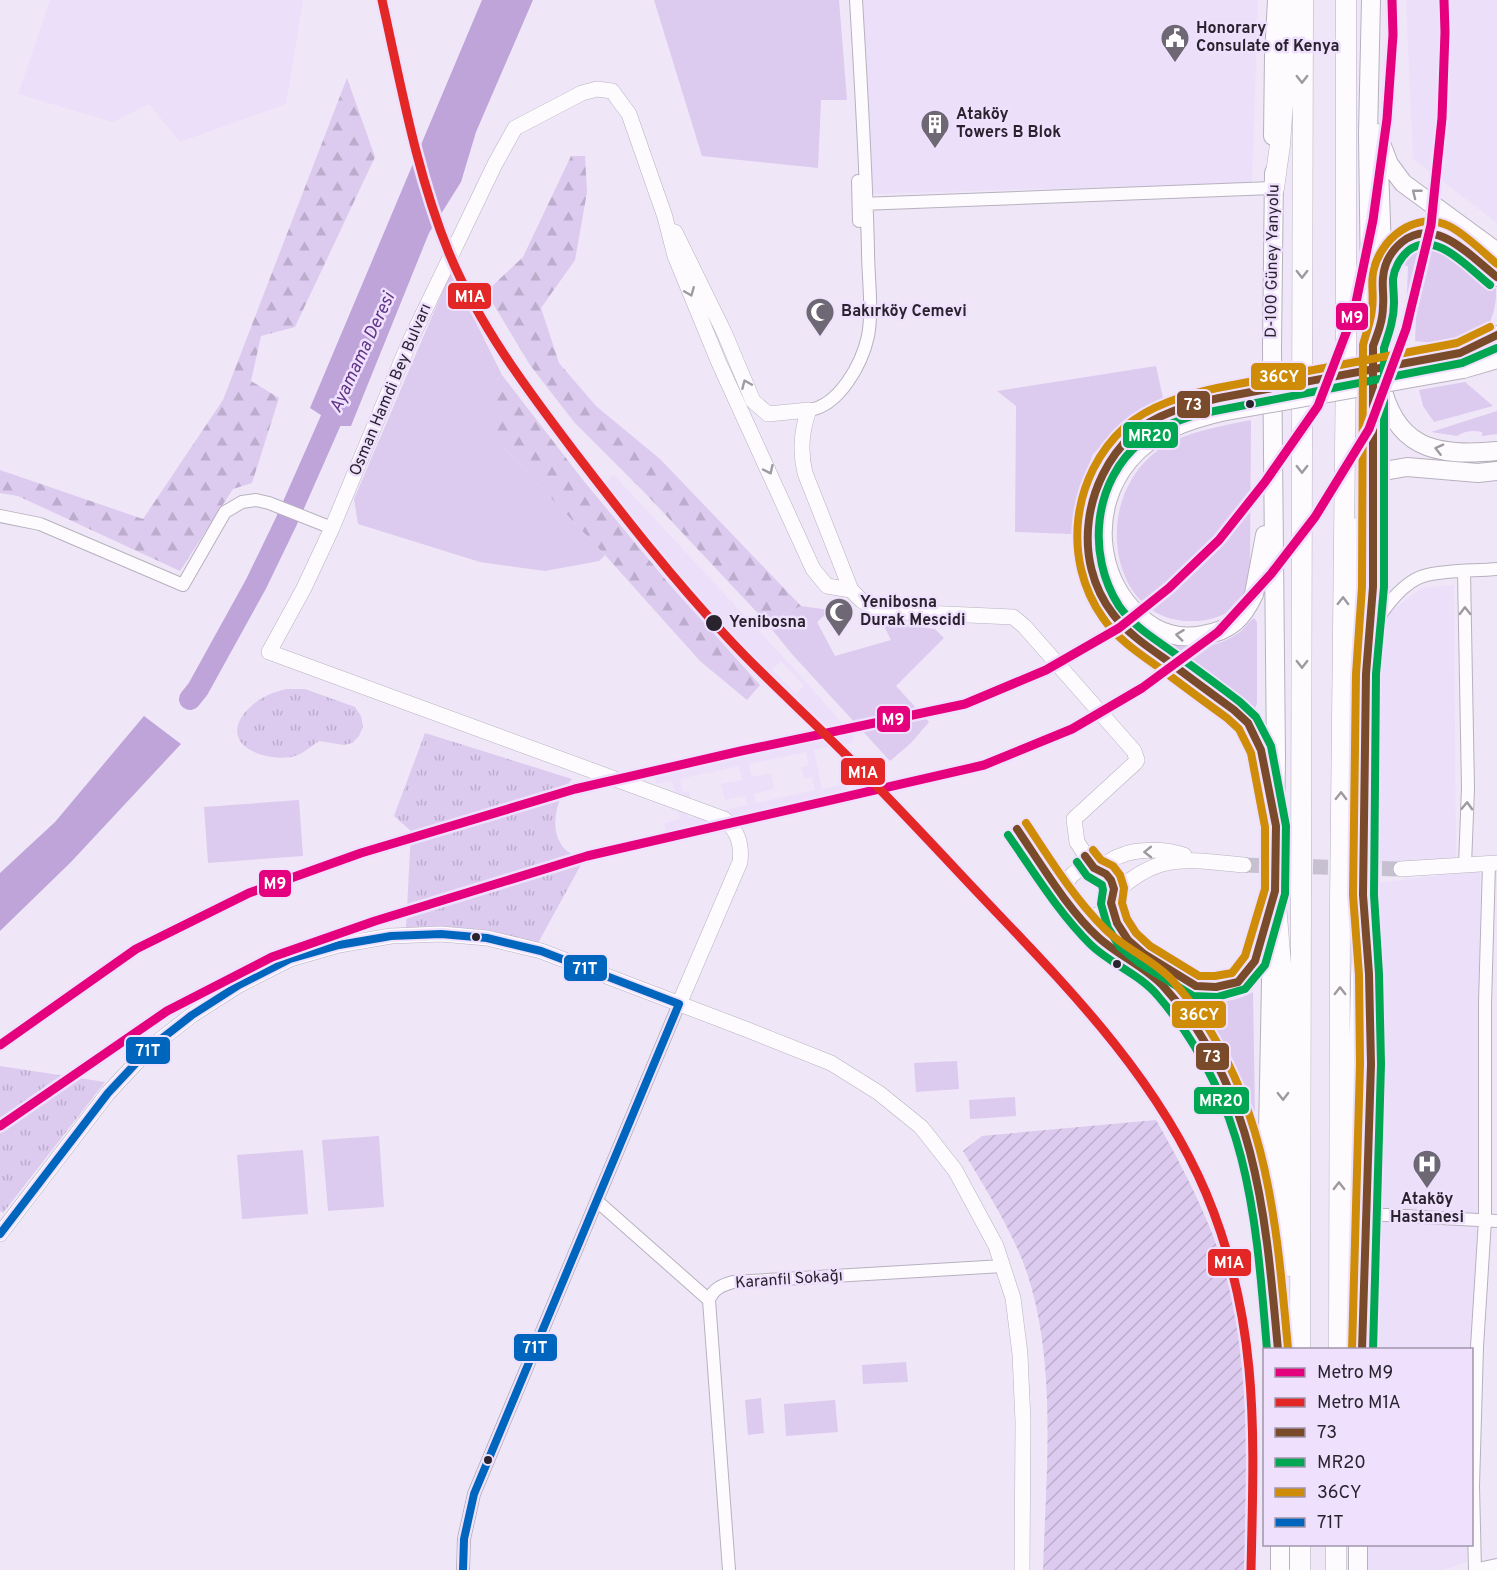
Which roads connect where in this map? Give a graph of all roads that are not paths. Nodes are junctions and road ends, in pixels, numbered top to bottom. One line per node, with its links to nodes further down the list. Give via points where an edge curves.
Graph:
1 (849, 0): 9 (street)
2 (856, 0): 9 (street)
3 (1277, 0): 11 (main road, D-100 Güney Yanyolu)
4 (1290, 0): 11 (highway)
5 (1303, 0): 60 (highway, one-way to 60)
6 (1346, 0): 21 (highway)
7 (1371, 0): 8 (main road)
8 (1372, 32): 10 (main road); 19 (main road, via 1368,227)
9 (855, 48): 12 (street)
10 (1377, 133): 14 (main road, one-way to 10, via 1403,183 1389,164); 15 (main road)
11 (1274, 188): 12 (street); 31 (main road, D-100 Güney Yanyolu)
12 (863, 203): 25 (street, via 861,340 843,375)
13 (665, 217): 26 (street, one-way to 13, via 753,401 700,282); 27 (street, one-way to 27, via 675,256); 33 (street, Osman Hamdi Bey Bulvarı, via 629,114 612,91 582,93 515,128 409,343)
14 (1497, 252)
15 (1383, 275): 16 (main road, via 1390,256 1402,242 1411,235 1435,232 1455,242); 19 (main road, via 1381,324)
16 (1497, 277)
17 (1497, 335): 22 (main road)
18 (1497, 342): 22 (main road)
19 (1373, 346): 28 (main road, one-way to 19, via 1437,450 1409,437 1388,410); 30 (main road)
20 (1497, 359): 22 (main road)
21 (1346, 360): 40 (highway, via 1352,406); 62 (highway, one-way to 21, via 1340,902)
22 (1461, 361): 23 (main road); 24 (main road, bridge)
23 (1497, 364)
24 (1220, 405): 37 (main road, via 1167,430 1141,448 1119,474 1105,509 1103,546 1108,572); 38 (main road, via 1175,411 1143,427 1120,447 1102,472 1090,504 1086,534 1091,572)
25 (808, 410): 26 (street); 36 (street, via 802,439 804,473)
26 (768, 414): 27 (street, via 756,420)
27 (750, 430): 36 (street, one-way to 36, via 813,569 827,586)
28 (1497, 451)
29 (1497, 471): 30 (main road, via 1407,467 1384,471)
30 (1373, 480): 39 (main road)
31 (1273, 483): 37 (main road, one-way to 37, via 1254,594 1238,620 1211,634 1182,636 1157,630); 41 (main road, D-100 Güney Yanyolu)
32 (0, 516): 33 (street, via 40,524 183,585 225,512 242,502 269,502)
33 (327, 526): 52 (street, Osman Hamdi Bey Bulvarı, via 304,588 269,652 724,819 733,827 739,838 740,862)
34 (1497, 569): 35 (street)
35 (1464, 572): 39 (street, via 1426,575 1415,580 1387,604); 45 (street, one-way to 35)
36 (851, 590): 46 (street, via 879,611 1013,617 1024,626 1134,751 1137,760 1074,819 1077,842)
37 (1124, 602): 38 (main road)
38 (1115, 620): 41 (main road, via 1248,723 1261,750)
39 (1371, 630): 40 (main road)
40 (1366, 675): 49 (main road)
41 (1276, 826): 48 (main road, D-100 Güney Yanyolu)
42 (1201, 861): 44 (street); 46 (street, one-way to 46, via 1176,852 1144,851 1120,855); 50 (street, via 1168,861 1146,869 1129,879)
43 (1493, 864): 45 (street); 55 (street, via 1485,1003)
44 (1244, 865)
45 (1466, 865): 47 (street)
46 (1096, 868): 50 (street, via 1111,880); 51 (street, via 1086,867 1073,874 1065,886 1068,903)
47 (1401, 869)
48 (1275, 891): 50 (main road, via 1255,961 1238,982 1216,987 1196,986 1144,954 1117,924); 56 (main road, D-100 Güney Yanyolu); 60 (highway, one-way to 60, via 1282,978 1288,1255)
49 (1363, 895): 54 (main road, via 1371,1064); 63 (highway, via 1354,1203)
50 (1112, 898): 51 (street, via 1101,913)
51 (1079, 914): 56 (main road, via 1094,934 1164,986 1220,1065 1242,1117 1254,1160)
52 (679, 1004): 53 (street); 57 (street, via 541,951 487,938 441,934 391,936 290,959 239,985 151,1047 108,1093); 58 (street, via 831,1063 879,1092 921,1127 955,1170)
53 (597, 1202): 59 (street); 70 (street, via 474,1494 464,1539)
54 (1367, 1214): 55 (street); 64 (main road)
55 (1491, 1220): 77 (street, via 1477,1347)
56 (1266, 1232): 61 (main road, D-100 Güney Yanyolu)
57 (0, 1234)
58 (1003, 1266): 59 (street, Karanfil Sokağı, via 733,1282 718,1288); 72 (street, via 1013,1298 1020,1354)
59 (709, 1300): 71 (street)
60 (1300, 1344)
61 (1278, 1348)
62 (1341, 1348)
63 (1341, 1348)
64 (1362, 1348)
65 (1280, 1546): 73 (main road)
66 (1300, 1546): 74 (highway)
67 (1336, 1546): 75 (highway)
68 (1358, 1546): 76 (main road)
69 (1497, 1567): 78 (main road)
70 (463, 1570)
71 (729, 1570)
72 (1022, 1570)
73 (1280, 1570)
74 (1300, 1570)
75 (1336, 1570)
76 (1358, 1570)
77 (1475, 1570)
78 (1483, 1570)

